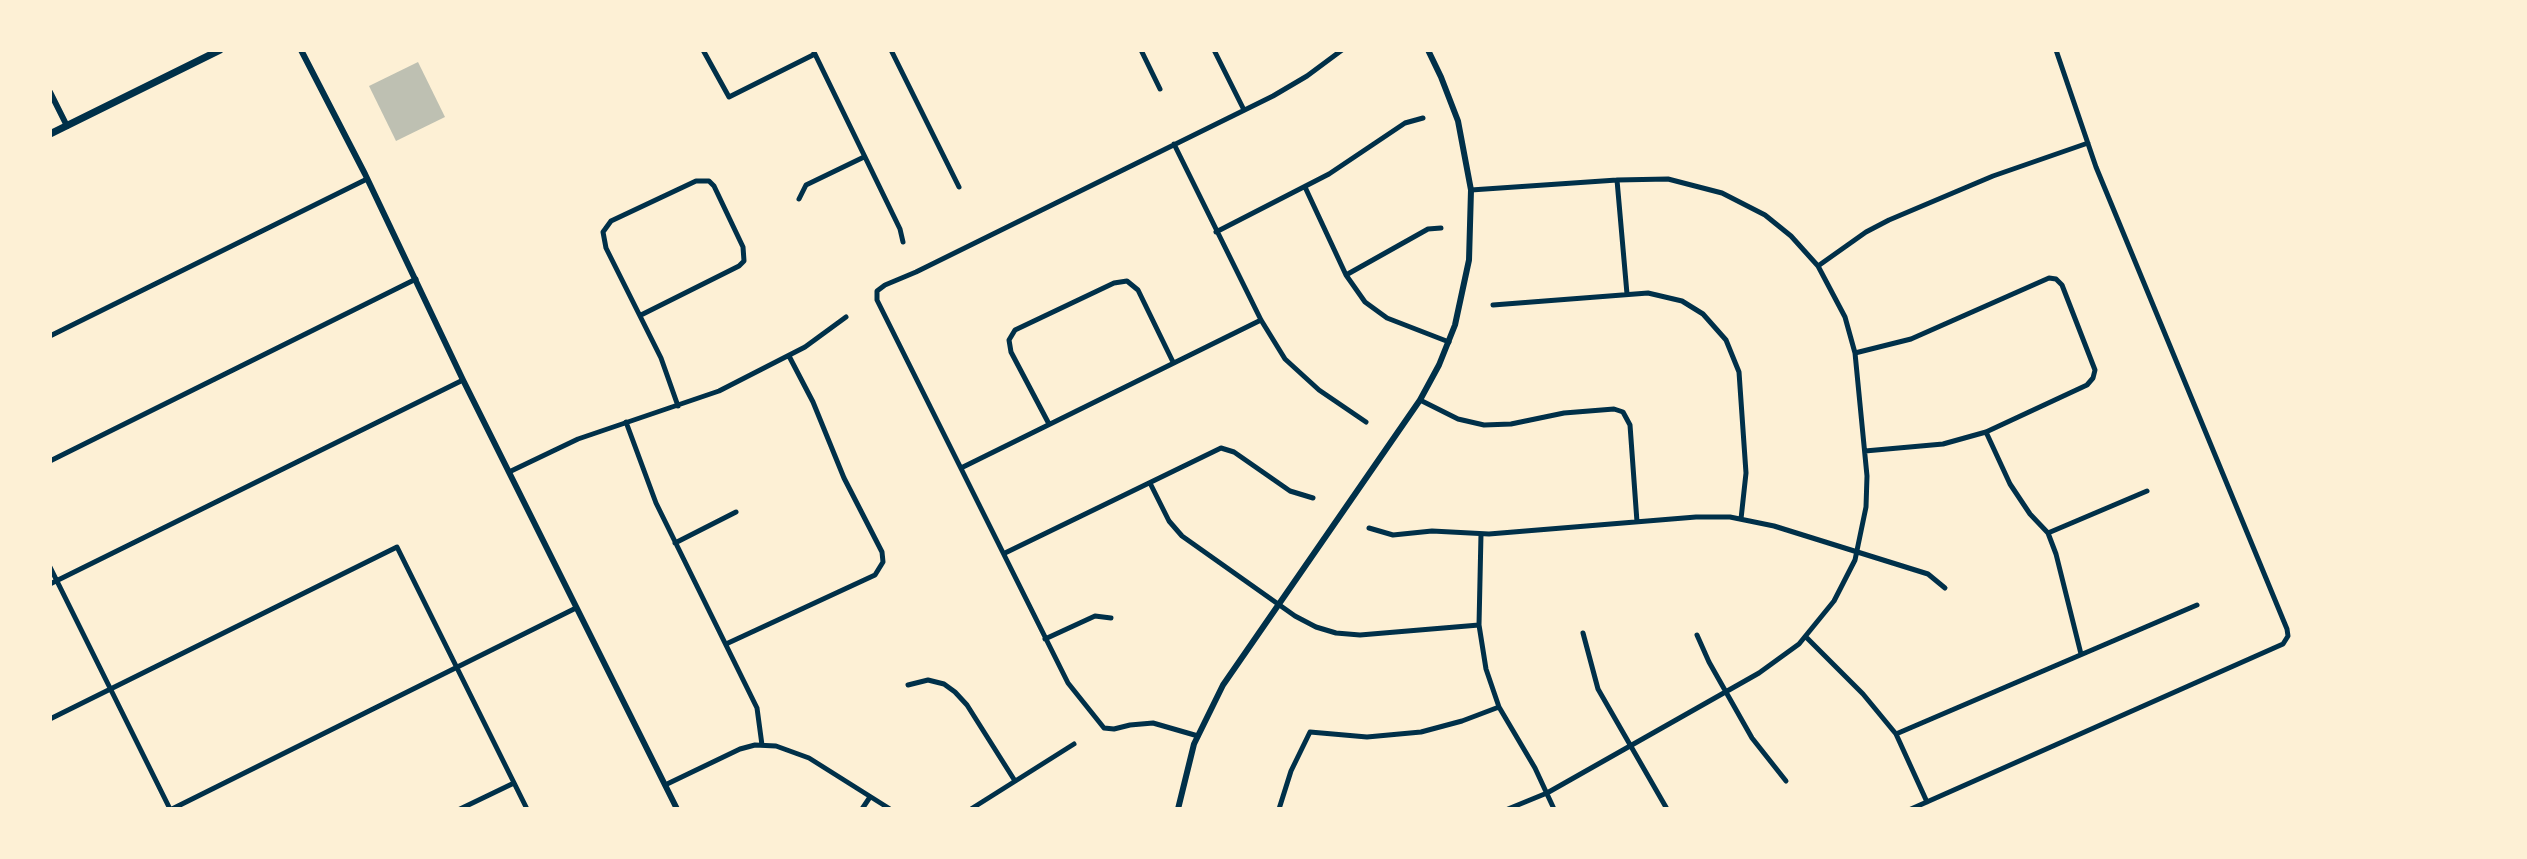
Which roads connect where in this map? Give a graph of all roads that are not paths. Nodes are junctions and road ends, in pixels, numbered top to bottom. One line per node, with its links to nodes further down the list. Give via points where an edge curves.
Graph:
1 (220, 50): 15 (main road)
2 (301, 50): 20 (street)
3 (703, 50): 10 (street, via 729,97)
4 (891, 50): 22 (street)
5 (1141, 50): 11 (street)
6 (1214, 50): 13 (street)
7 (1342, 50): 13 (street, via 1291,87)
8 (1428, 50): 24 (street, via 1458,121)
9 (2056, 50): 17 (street)
10 (814, 52): 19 (street)
11 (1160, 89)
12 (50, 92): 15 (street)
13 (1244, 110): 18 (street)
14 (1423, 118): 23 (street, via 1405,123)
15 (67, 126): 16 (main road)
16 (50, 134)
17 (2088, 143): 29 (street, via 1889,220); 97 (street, via 2288,636 2283,644)
18 (1174, 144): 27 (street); 51 (street, via 877,291)
19 (864, 157): 25 (street, via 806,185); 28 (street)
20 (367, 179): 31 (street); 37 (street)
21 (1617, 180): 24 (street); 29 (street, via 1681,181 1736,199 1778,225); 32 (street)
22 (959, 187)
23 (1305, 187): 27 (street); 30 (street)
24 (1471, 190): 38 (street, via 1467,276)
25 (799, 199)
26 (1441, 228): 30 (street, via 1428,229)
27 (1216, 232): 36 (street)
28 (903, 242)
29 (1818, 266): 39 (street, via 1845,317)
30 (1346, 275): 38 (street, via 1379,313)
31 (416, 279): 42 (street); 50 (street)
32 (1627, 294): 33 (street); 57 (street, via 1682,301 1713,322 1731,349 1739,372 1744,434)
33 (1493, 305)
34 (641, 315): 34 (street, via 744,261 745,251 709,181 698,180 604,228 603,241); 44 (street)
35 (846, 317): 40 (street)
36 (1261, 320): 41 (street); 46 (street, via 1301,375)
37 (50, 336)
38 (1449, 342): 43 (street)
39 (1855, 353): 48 (street, via 1911,339 2044,279 2056,279 2095,370 2093,378); 49 (street)
40 (789, 356): 44 (street); 78 (street, via 883,562 875,575)
41 (1173, 363): 47 (street); 47 (street, via 1138,290 1127,281 1015,330 1009,340 1011,352)
42 (463, 380): 52 (street); 66 (street)
43 (1420, 400): 58 (street, via 1484,425 1564,413 1623,412 1630,425); 69 (street)
44 (678, 406): 45 (street)
45 (626, 422): 52 (street); 62 (street)
46 (1366, 422)
47 (1049, 424): 51 (street)
48 (1986, 432): 49 (street, via 1943,444); 60 (street, via 2010,484)
49 (1865, 451): 63 (street, via 1866,507)
50 (50, 461)
51 (961, 468): 64 (street)
52 (509, 472): 71 (street)
53 (1150, 483): 55 (street, via 1221,448 1290,491); 64 (street); 69 (street, via 1182,536)
54 (2147, 491): 60 (street)
55 (1313, 498)
56 (736, 512): 62 (street)
57 (1741, 519): 58 (street); 63 (street)
58 (1637, 522): 61 (street)
59 (1369, 528): 61 (street, via 1393,535)
60 (2048, 533): 79 (street)
61 (1481, 534): 73 (street)
62 (675, 543): 78 (street)
63 (1858, 551): 68 (street, via 1928,574); 76 (street, via 1841,589)
64 (1005, 553): 77 (street)
65 (50, 567): 66 (street)
66 (57, 581): 67 (street); 82 (street)
67 (50, 584)
68 (1945, 588)
69 (1279, 603): 73 (street, via 1306,622 1336,633); 87 (street, via 1223,685)
70 (2197, 605): 79 (street)
71 (576, 608): 80 (street); 94 (street)
72 (1111, 618): 77 (street, via 1095,616)
73 (1479, 625): 84 (street)
74 (1583, 633): 90 (street, via 1594,680)
75 (1697, 635): 83 (street)
76 (1806, 637): 83 (street, via 1775,663); 86 (street)
77 (1045, 639): 87 (street, via 1068,683 1104,728 1153,723)
78 (726, 644): 89 (street, via 757,708)
79 (2081, 654): 86 (street)
80 (458, 668): 82 (street, via 397,547); 93 (street); 98 (street)
81 (908, 685): 91 (street, via 928,680 955,692)
82 (109, 690): 85 (street); 98 (street)
83 (1725, 691): 90 (street); 92 (street, via 1759,749)
84 (1499, 707): 95 (street); 106 (street, via 1410,733 1367,737 1310,732)
85 (50, 719)
86 (1896, 734): 97 (street)
87 (1198, 736): 105 (street)
88 (1074, 744): 91 (street)
89 (762, 745): 94 (street, via 732,752); 96 (street, via 800,753)
90 (1630, 746): 95 (street); 109 (street)
91 (1015, 781): 104 (street)
92 (1786, 781)
93 (514, 783): 99 (street); 100 (street)
94 (665, 785): 101 (street)
95 (1547, 793): 107 (street); 108 (street)
96 (870, 797): 102 (street); 103 (street)
97 (1927, 802): 110 (street)
98 (171, 809)
99 (460, 809)
100 (527, 809)
101 (677, 809)
102 (862, 809)
103 (890, 809)
104 (971, 809)
105 (1178, 809)
106 (1279, 809)
107 (1508, 809)
108 (1554, 809)
109 (1667, 809)
110 (1911, 809)

